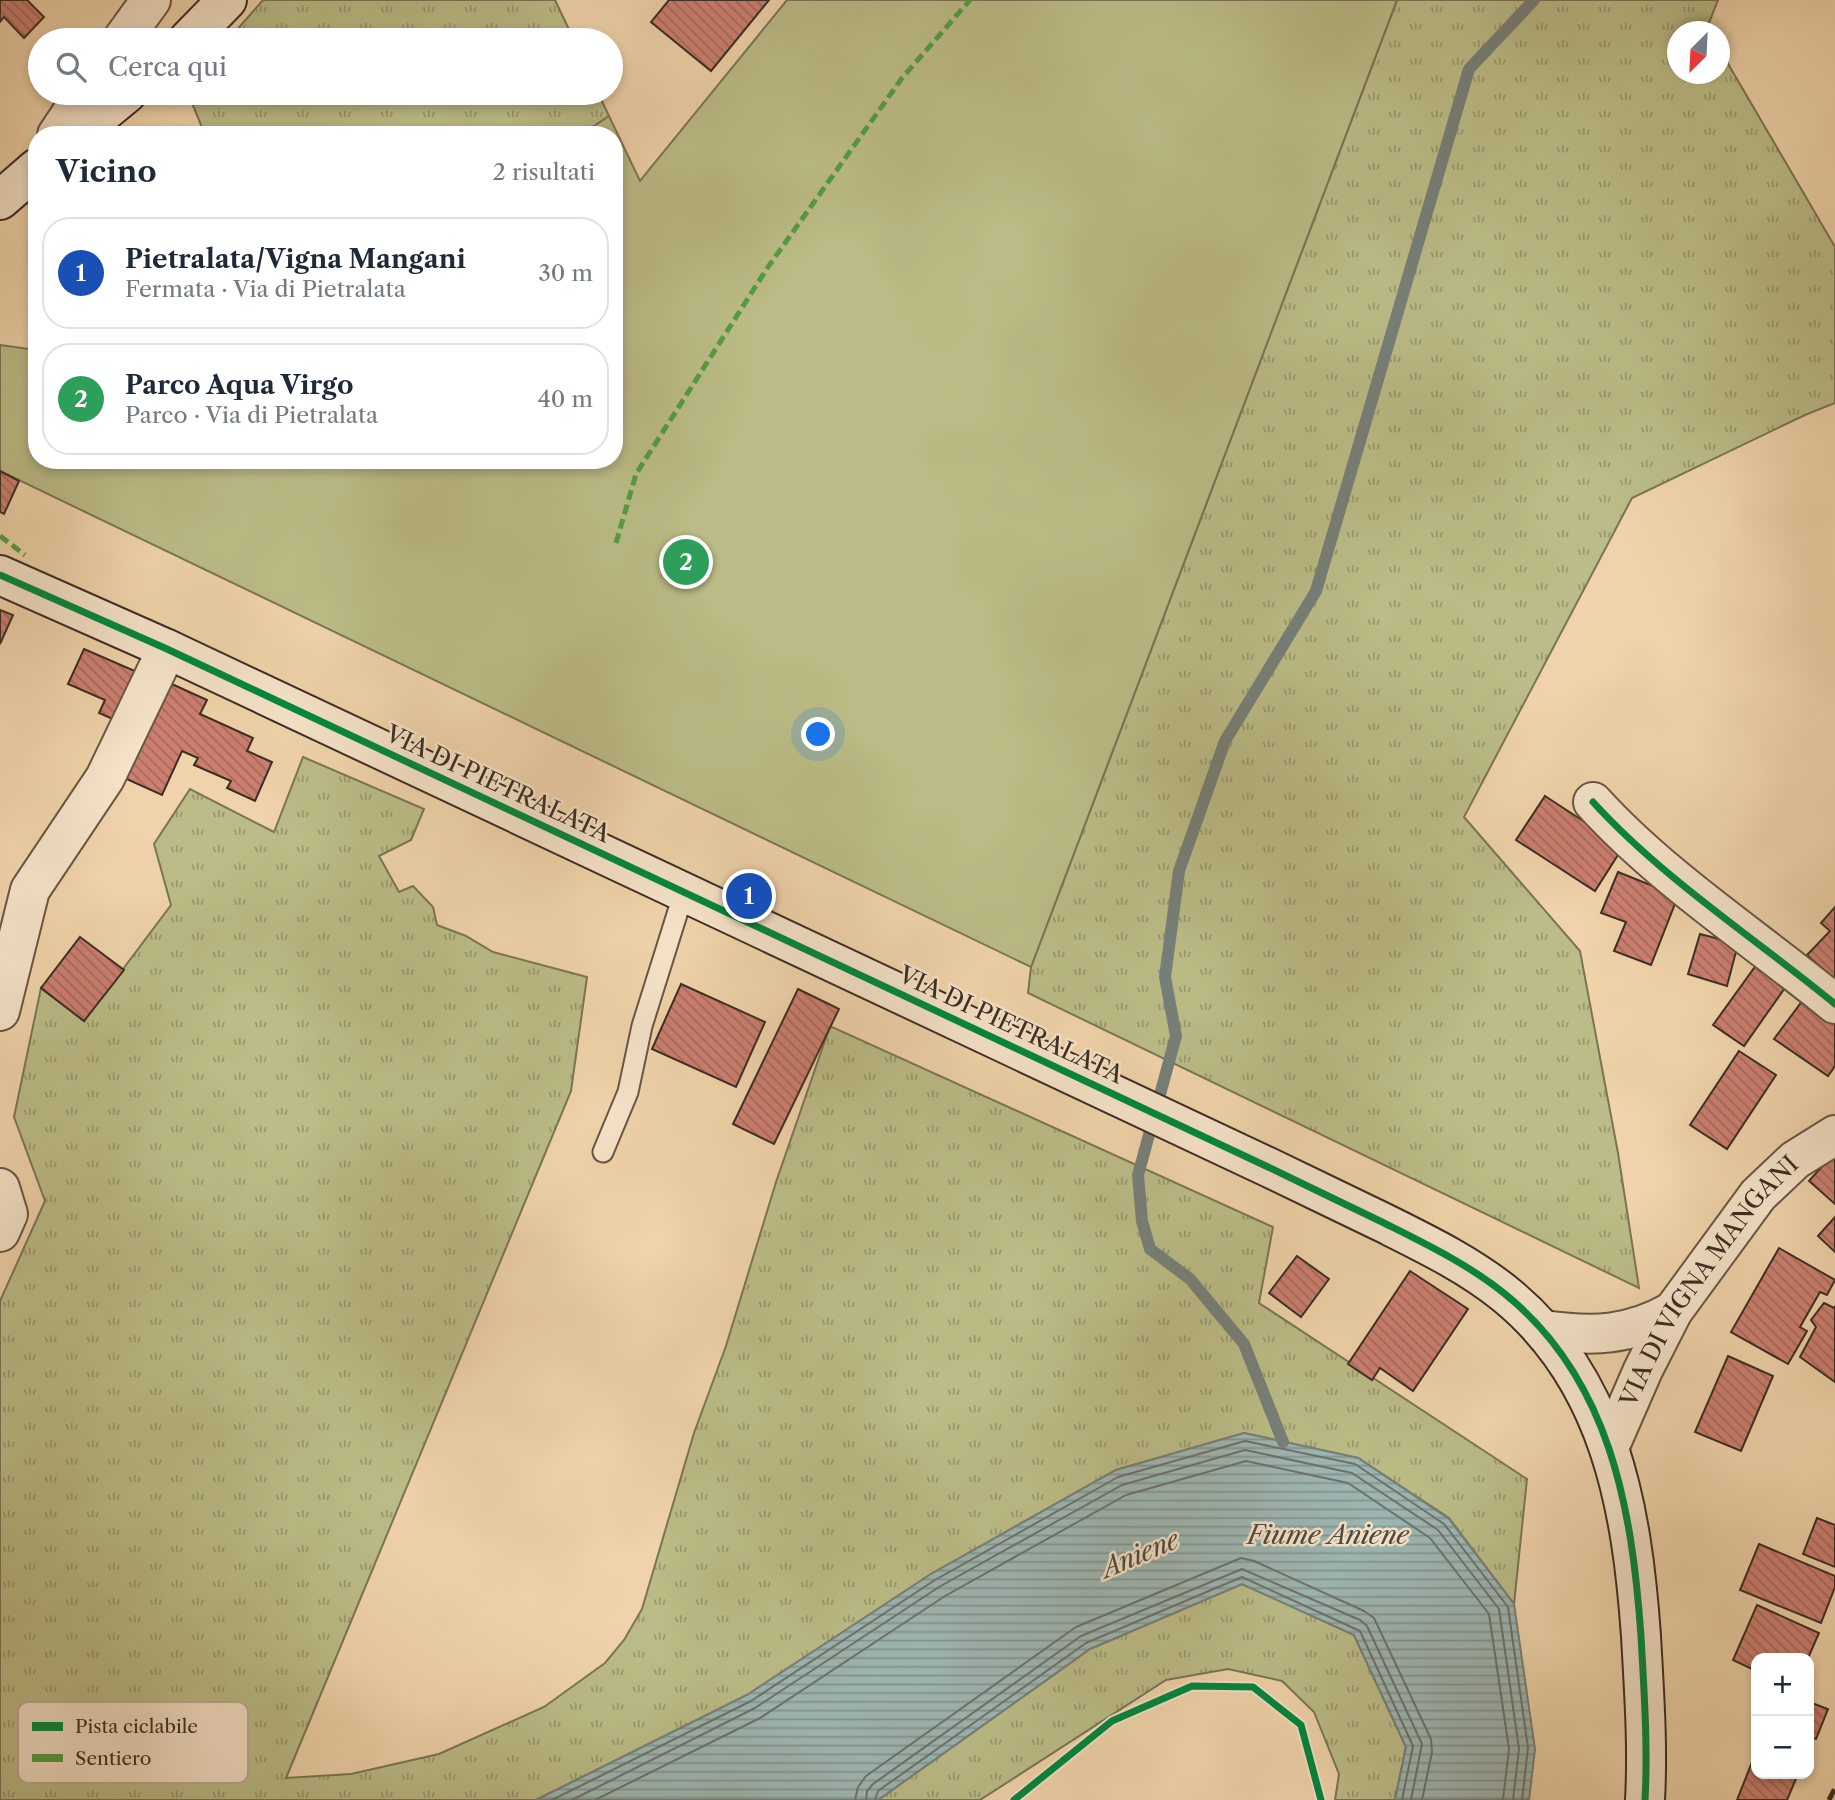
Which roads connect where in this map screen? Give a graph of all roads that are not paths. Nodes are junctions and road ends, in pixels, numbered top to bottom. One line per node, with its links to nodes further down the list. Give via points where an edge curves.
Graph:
1 (151, 0): 3 (street)
2 (227, 0): 4 (street)
3 (131, 28)
4 (200, 28)
5 (77, 105): 7 (street)
6 (112, 105): 8 (street)
7 (63, 126)
8 (87, 126)
9 (28, 174): 10 (street)
10 (0, 200)
11 (0, 575): 12 (street, VIA DI PIETRALATA)
12 (167, 649): 14 (street, VIA DI PIETRALATA); 16 (street, via 105,778 30,890)
13 (1593, 802): 15 (street, via 1689,889)
14 (684, 892): 18 (lane, via 642,1026 628,1092); 22 (street, VIA DI PIETRALATA, via 1453,1259 1504,1293)
15 (1835, 1004)
16 (0, 1011)
17 (1835, 1135): 21 (street, VIA DI VIGNA MANGANI, via 1795,1160 1758,1195)
18 (603, 1152)
19 (0, 1188): 20 (street, via 8,1214)
20 (0, 1232)
21 (1673, 1311): 22 (street, via 1650,1324 1606,1334 1581,1336); 23 (street, VIA DI VIGNA MANGANI)
22 (1544, 1330): 23 (street, VIA DI PIETRALATA, via 1580,1383)
23 (1609, 1448): 24 (street, VIA DI PIETRALATA, via 1639,1600)
24 (1645, 1800)

